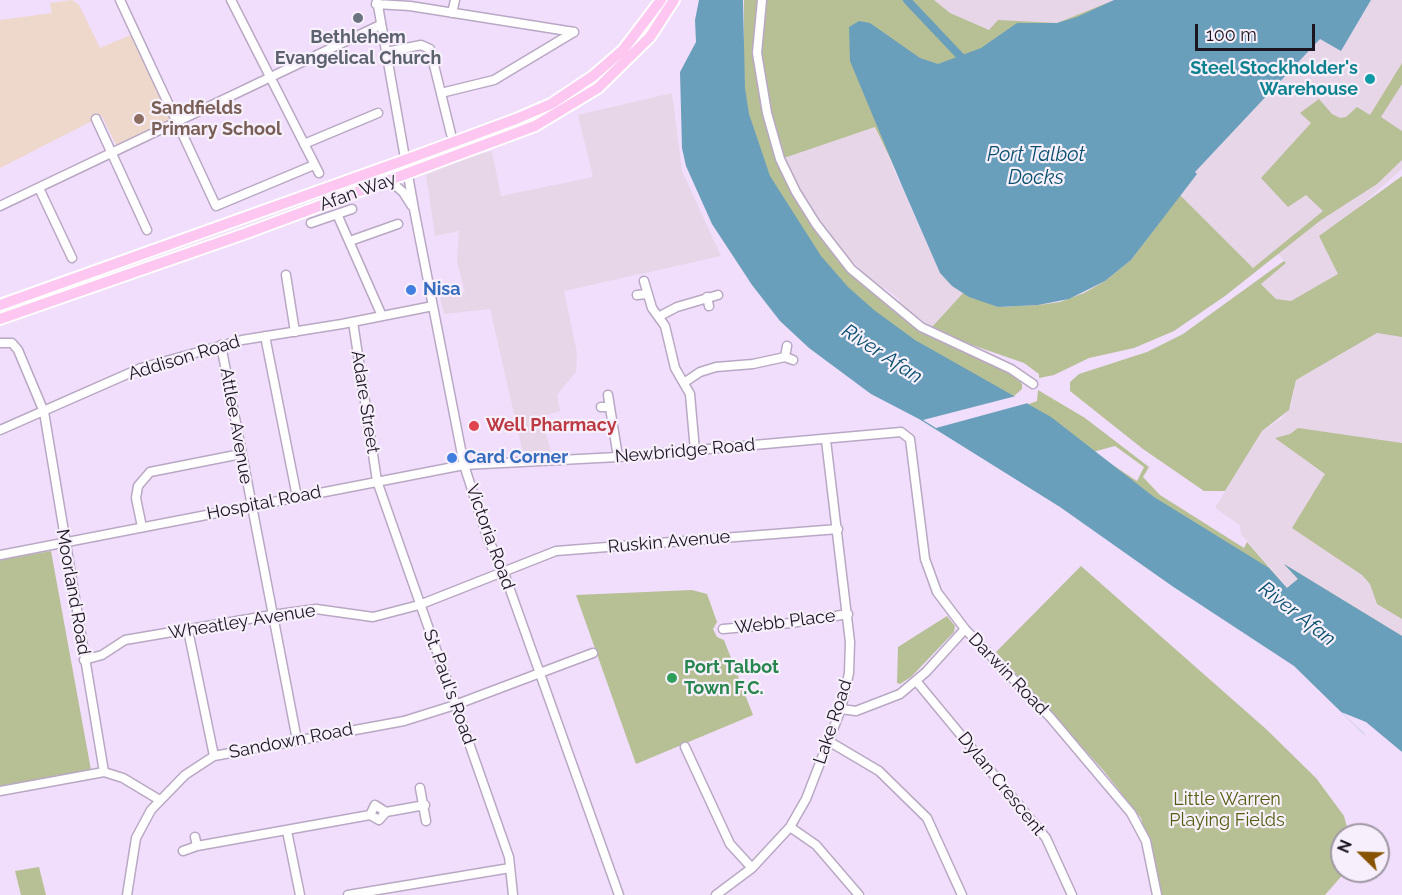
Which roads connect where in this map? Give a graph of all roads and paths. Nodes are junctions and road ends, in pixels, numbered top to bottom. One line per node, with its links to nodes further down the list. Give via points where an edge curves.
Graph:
1 (120, 0): 16 (street)
2 (231, 0): 12 (street)
3 (455, 0): 9 (street)
4 (662, 0): 20 (main road, Afan Way, via 623,50 571,92 516,119)
5 (674, 0): 23 (main road, Afan Way, via 633,56 575,103 535,126)
6 (762, 0): 52 (street, via 757,53 767,113 780,159 816,224 851,268 921,327 1011,369)
7 (376, 2): 8 (street); 10 (street, Victoria Road)
8 (412, 3): 9 (street)
9 (452, 13): 13 (street, via 574,32 494,80)
10 (380, 25): 11 (street, Victoria Road); 12 (street)
11 (386, 52): 13 (street, via 421,45 430,49); 20 (street, Victoria Road)
12 (270, 77): 16 (street); 18 (street)
13 (441, 93): 17 (street)
14 (378, 112): 18 (street)
15 (96, 119): 19 (street)
16 (177, 121): 19 (street); 21 (street, via 216,206)
17 (451, 134)
18 (304, 144): 21 (street)
19 (112, 153): 25 (street); 32 (street)
20 (405, 160): 23 (street, Victoria Road); 40 (main road, Afan Way)
21 (314, 165): 22 (street)
22 (319, 173)
23 (408, 173): 24 (main road, Afan Way); 27 (street, Victoria Road)
24 (389, 180): 27 (street); 44 (main road, Afan Way)
25 (39, 188): 26 (street); 34 (street)
26 (0, 206)
27 (414, 208): 41 (street, Victoria Road)
28 (352, 209): 29 (street)
29 (337, 214): 30 (street); 33 (street)
30 (311, 223)
31 (398, 224): 33 (street)
32 (147, 230)
33 (350, 241): 42 (street)
34 (72, 258)
35 (286, 275): 46 (street)
36 (644, 281): 37 (street)
37 (647, 294): 38 (street); 43 (street)
38 (637, 295)
39 (718, 295): 43 (street, via 708,302 677,307)
40 (0, 305)
41 (434, 306): 42 (street, Addison Road); 61 (street, Victoria Road)
42 (382, 316): 45 (street, Addison Road)
43 (660, 316): 51 (street, via 675,368)
44 (0, 319)
45 (353, 322): 46 (street, Addison Road); 62 (street, Adare Street)
46 (295, 332): 47 (street, Addison Road)
47 (265, 336): 49 (street, Addison Road); 63 (street)
48 (0, 343): 54 (street, Moorland Road, via 12,343 18,350)
49 (222, 345): 54 (street, Addison Road, via 141,368); 59 (street, Attlee Avenue)
50 (787, 346): 51 (street, via 789,358 716,367)
51 (685, 382): 58 (street, via 690,394)
52 (1033, 384)
53 (608, 395): 60 (street, via 605,407)
54 (44, 412): 55 (street, Addison Road); 67 (street, Moorland Road)
55 (0, 430)
56 (905, 433): 57 (street, Newbridge Road); 74 (street, Darwin Road, via 911,442 925,559 937,592)
57 (826, 440): 58 (street, Newbridge Road); 66 (street, Lake Road)
58 (695, 450): 60 (street, Newbridge Road)
59 (241, 454): 64 (street, Attlee Avenue); 65 (street, via 150,472 138,486 136,498)
60 (618, 457): 61 (street, Newbridge Road)
61 (464, 465): 62 (street, Hospital Road); 69 (street, Victoria Road, via 488,539)
62 (377, 481): 63 (street, Hospital Road); 70 (street, St. Paul's Road)
63 (297, 497): 64 (street, Hospital Road)
64 (251, 506): 65 (street, Hospital Road); 72 (street, Attlee Avenue)
65 (142, 527): 67 (street, Hospital Road)
66 (838, 529): 69 (street, Ruskin Avenue, via 556,551); 71 (street, Lake Road)
67 (64, 543): 68 (street, Hospital Road); 77 (street, Moorland Road)
68 (0, 555)
69 (503, 570): 70 (street, Wheatley Avenue); 78 (street, Victoria Road)
70 (419, 605): 72 (street, Wheatley Avenue, via 373,617 316,609); 80 (street, St. Paul's Road)
71 (848, 614): 73 (street, Webb Place); 81 (street, Lake Road, via 849,673)
72 (272, 615): 75 (street, Wheatley Avenue); 82 (street, Attlee Avenue)
73 (723, 629)
74 (965, 629): 79 (street); 106 (street, Darwin Road, via 1050,717 1131,813 1146,842)
75 (188, 630): 77 (street, Wheatley Avenue, via 126,640 102,655); 85 (street)
76 (593, 653): 78 (street, Sandown Road)
77 (84, 660): 86 (street, Moorland Road)
78 (540, 673): 80 (street, Sandown Road); 101 (street, Victoria Road)
79 (917, 682): 81 (street, via 892,698 865,708); 105 (street, Dylan Crescent, via 1046,838)
80 (455, 705): 82 (street, Sandown Road, via 404,721); 95 (street, St. Paul's Road)
81 (841, 709): 83 (street, Lake Road)
82 (297, 740): 85 (street, Sandown Road)
83 (830, 742): 92 (street, Lake Road); 104 (street, via 879,771 927,818)
84 (685, 747): 96 (street, via 730,844)
85 (214, 756): 89 (street, Sandown Road)
86 (104, 772): 88 (street); 89 (street, via 123,778)
87 (420, 788): 90 (street)
88 (0, 791)
89 (158, 799): 97 (street, via 136,838)
90 (425, 805): 91 (street); 93 (street, via 386,812 379,820 369,815)
91 (426, 821)
92 (790, 827): 96 (street, Lake Road); 103 (street, via 816,845)
93 (287, 831): 94 (street, via 196,841); 98 (street)
94 (183, 851)
95 (510, 868): 99 (street); 100 (street, St. Paul's Road)
96 (752, 868): 102 (street, Lake Road)
97 (127, 895)
98 (300, 895)
99 (348, 895)
100 (513, 895)
101 (619, 895)
102 (718, 895)
103 (859, 895)
104 (963, 895)
105 (1072, 895)
106 (1157, 895)

